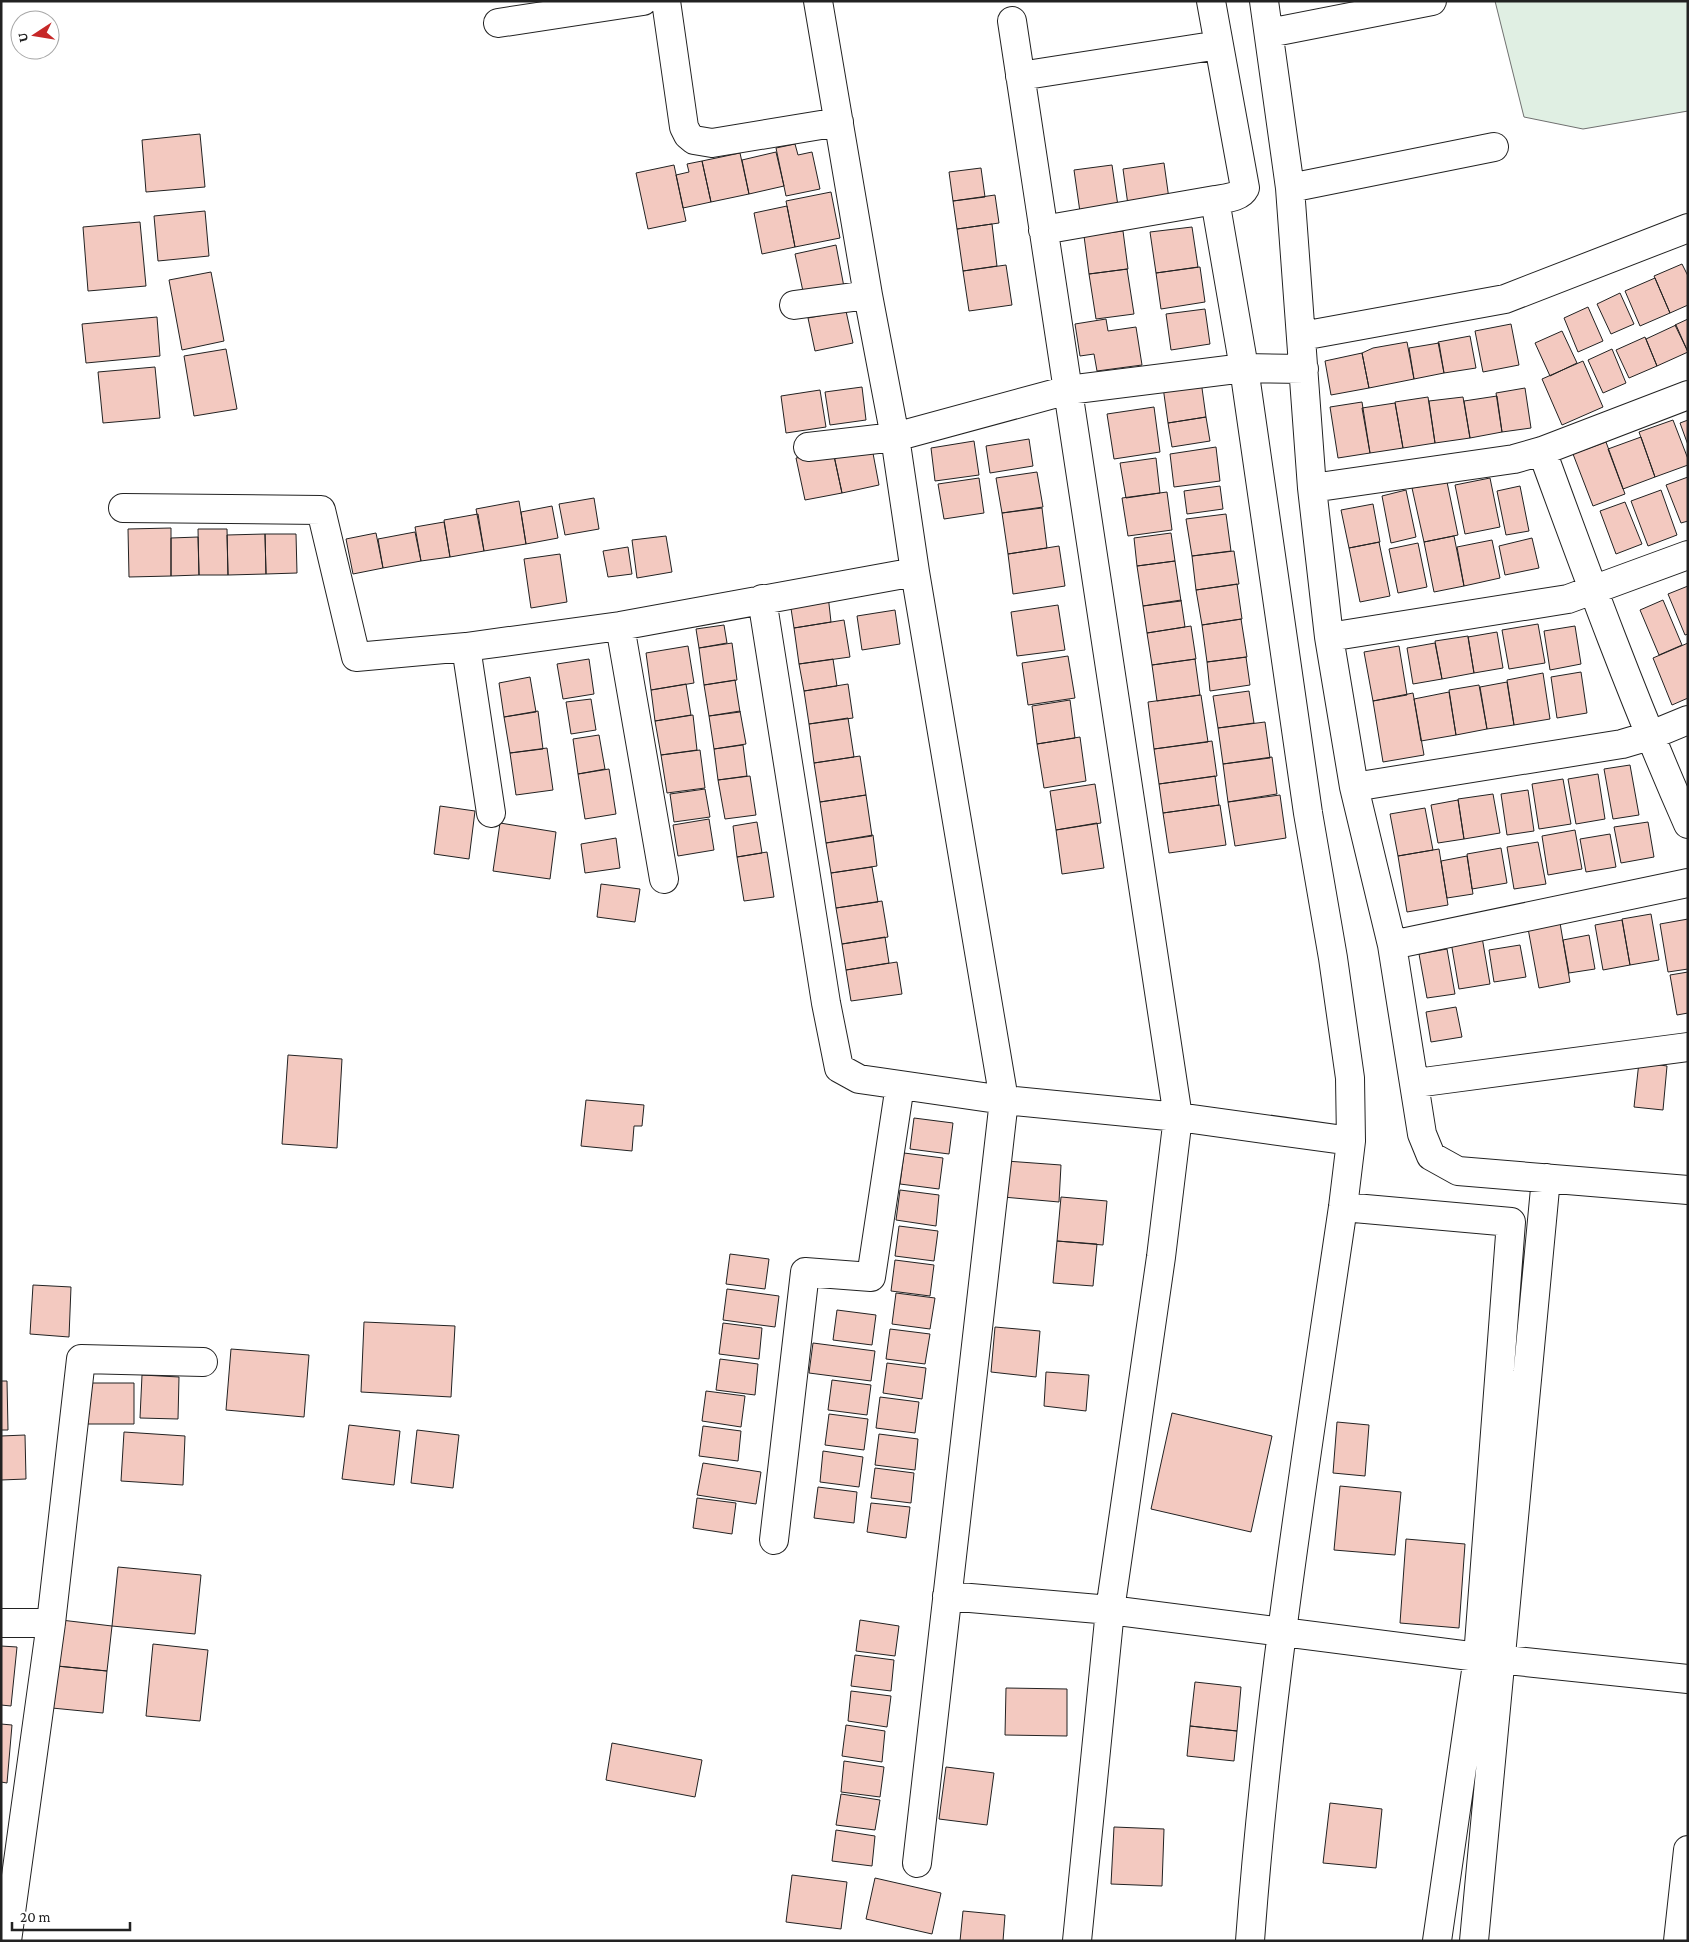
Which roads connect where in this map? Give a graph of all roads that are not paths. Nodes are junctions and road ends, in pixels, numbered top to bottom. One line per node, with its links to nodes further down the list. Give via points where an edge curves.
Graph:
1 (643, 1): 8 (street)
2 (666, 1): 12 (street, via 684,127 694,140 712,143 734,141)
3 (818, 1): 12 (street)
4 (1211, 1): 10 (street)
5 (1264, 1): 9 (street)
6 (1432, 1): 9 (street)
7 (1012, 22): 11 (street)
8 (498, 23)
9 (1269, 33): 14 (street)
10 (1220, 45): 11 (street); 15 (street, via 1245,188 1239,195)
11 (1020, 76): 17 (street)
12 (839, 122): 18 (street)
13 (1494, 147): 14 (street)
14 (1290, 188): 20 (street)
15 (1215, 200): 17 (street); 21 (street)
16 (1688, 228): 20 (street, via 1505,299)
17 (1043, 230): 23 (street)
18 (868, 295): 19 (street); 25 (street)
19 (794, 305)
20 (1302, 336): 22 (street)
21 (1244, 368): 22 (street); 23 (street); 50 (street, via 1350,1078)
22 (1304, 368): 28 (street)
23 (1068, 390): 25 (street); 49 (street)
24 (1688, 395): 27 (street)
25 (895, 437): 26 (street); 31 (street)
26 (808, 447)
27 (1542, 452): 28 (street, via 1514,459); 32 (street)
28 (1312, 488): 35 (street)
29 (123, 508): 36 (street, via 321,510 356,657)
30 (1688, 555): 32 (street)
31 (915, 572): 33 (street); 48 (street)
32 (1593, 591): 35 (street, via 1568,599); 38 (street)
33 (762, 599): 34 (street); 47 (street, via 839,1068 859,1079)
34 (620, 626): 36 (street); 42 (street)
35 (1329, 637): 39 (street)
36 (466, 647): 40 (street)
37 (1688, 720): 38 (street)
38 (1649, 736): 39 (street, via 1622,744); 41 (street)
39 (1354, 788): 44 (street)
40 (491, 813)
41 (1688, 824)
42 (664, 879)
43 (1688, 883): 44 (street)
44 (1392, 946): 46 (street)
45 (1688, 1046): 46 (street)
46 (1416, 1083): 51 (street, via 1422,1134 1431,1156 1458,1171)
47 (900, 1085): 48 (street); 55 (street, via 871,1277 805,1272)
48 (1004, 1100): 49 (street); 56 (street)
49 (1178, 1117): 50 (street); 57 (street)
50 (1351, 1141): 53 (street)
51 (1546, 1178): 52 (street); 61 (street)
52 (1688, 1190)
53 (1343, 1208): 60 (street); 61 (street, via 1511,1222)
54 (203, 1362): 59 (street, via 81,1358)
55 (774, 1540)
56 (947, 1596): 57 (street); 64 (street)
57 (1110, 1610): 60 (street); 66 (street)
58 (1, 1623): 59 (street)
59 (51, 1623): 65 (street)
60 (1281, 1631): 61 (street); 67 (street)
61 (1489, 1659): 62 (street); 68 (street); 69 (street)
62 (1688, 1679)
63 (1688, 1850): 70 (street)
64 (917, 1864)
65 (7, 1941)
66 (1077, 1941)
67 (1250, 1941)
68 (1437, 1941)
69 (1474, 1941)
70 (1678, 1941)

